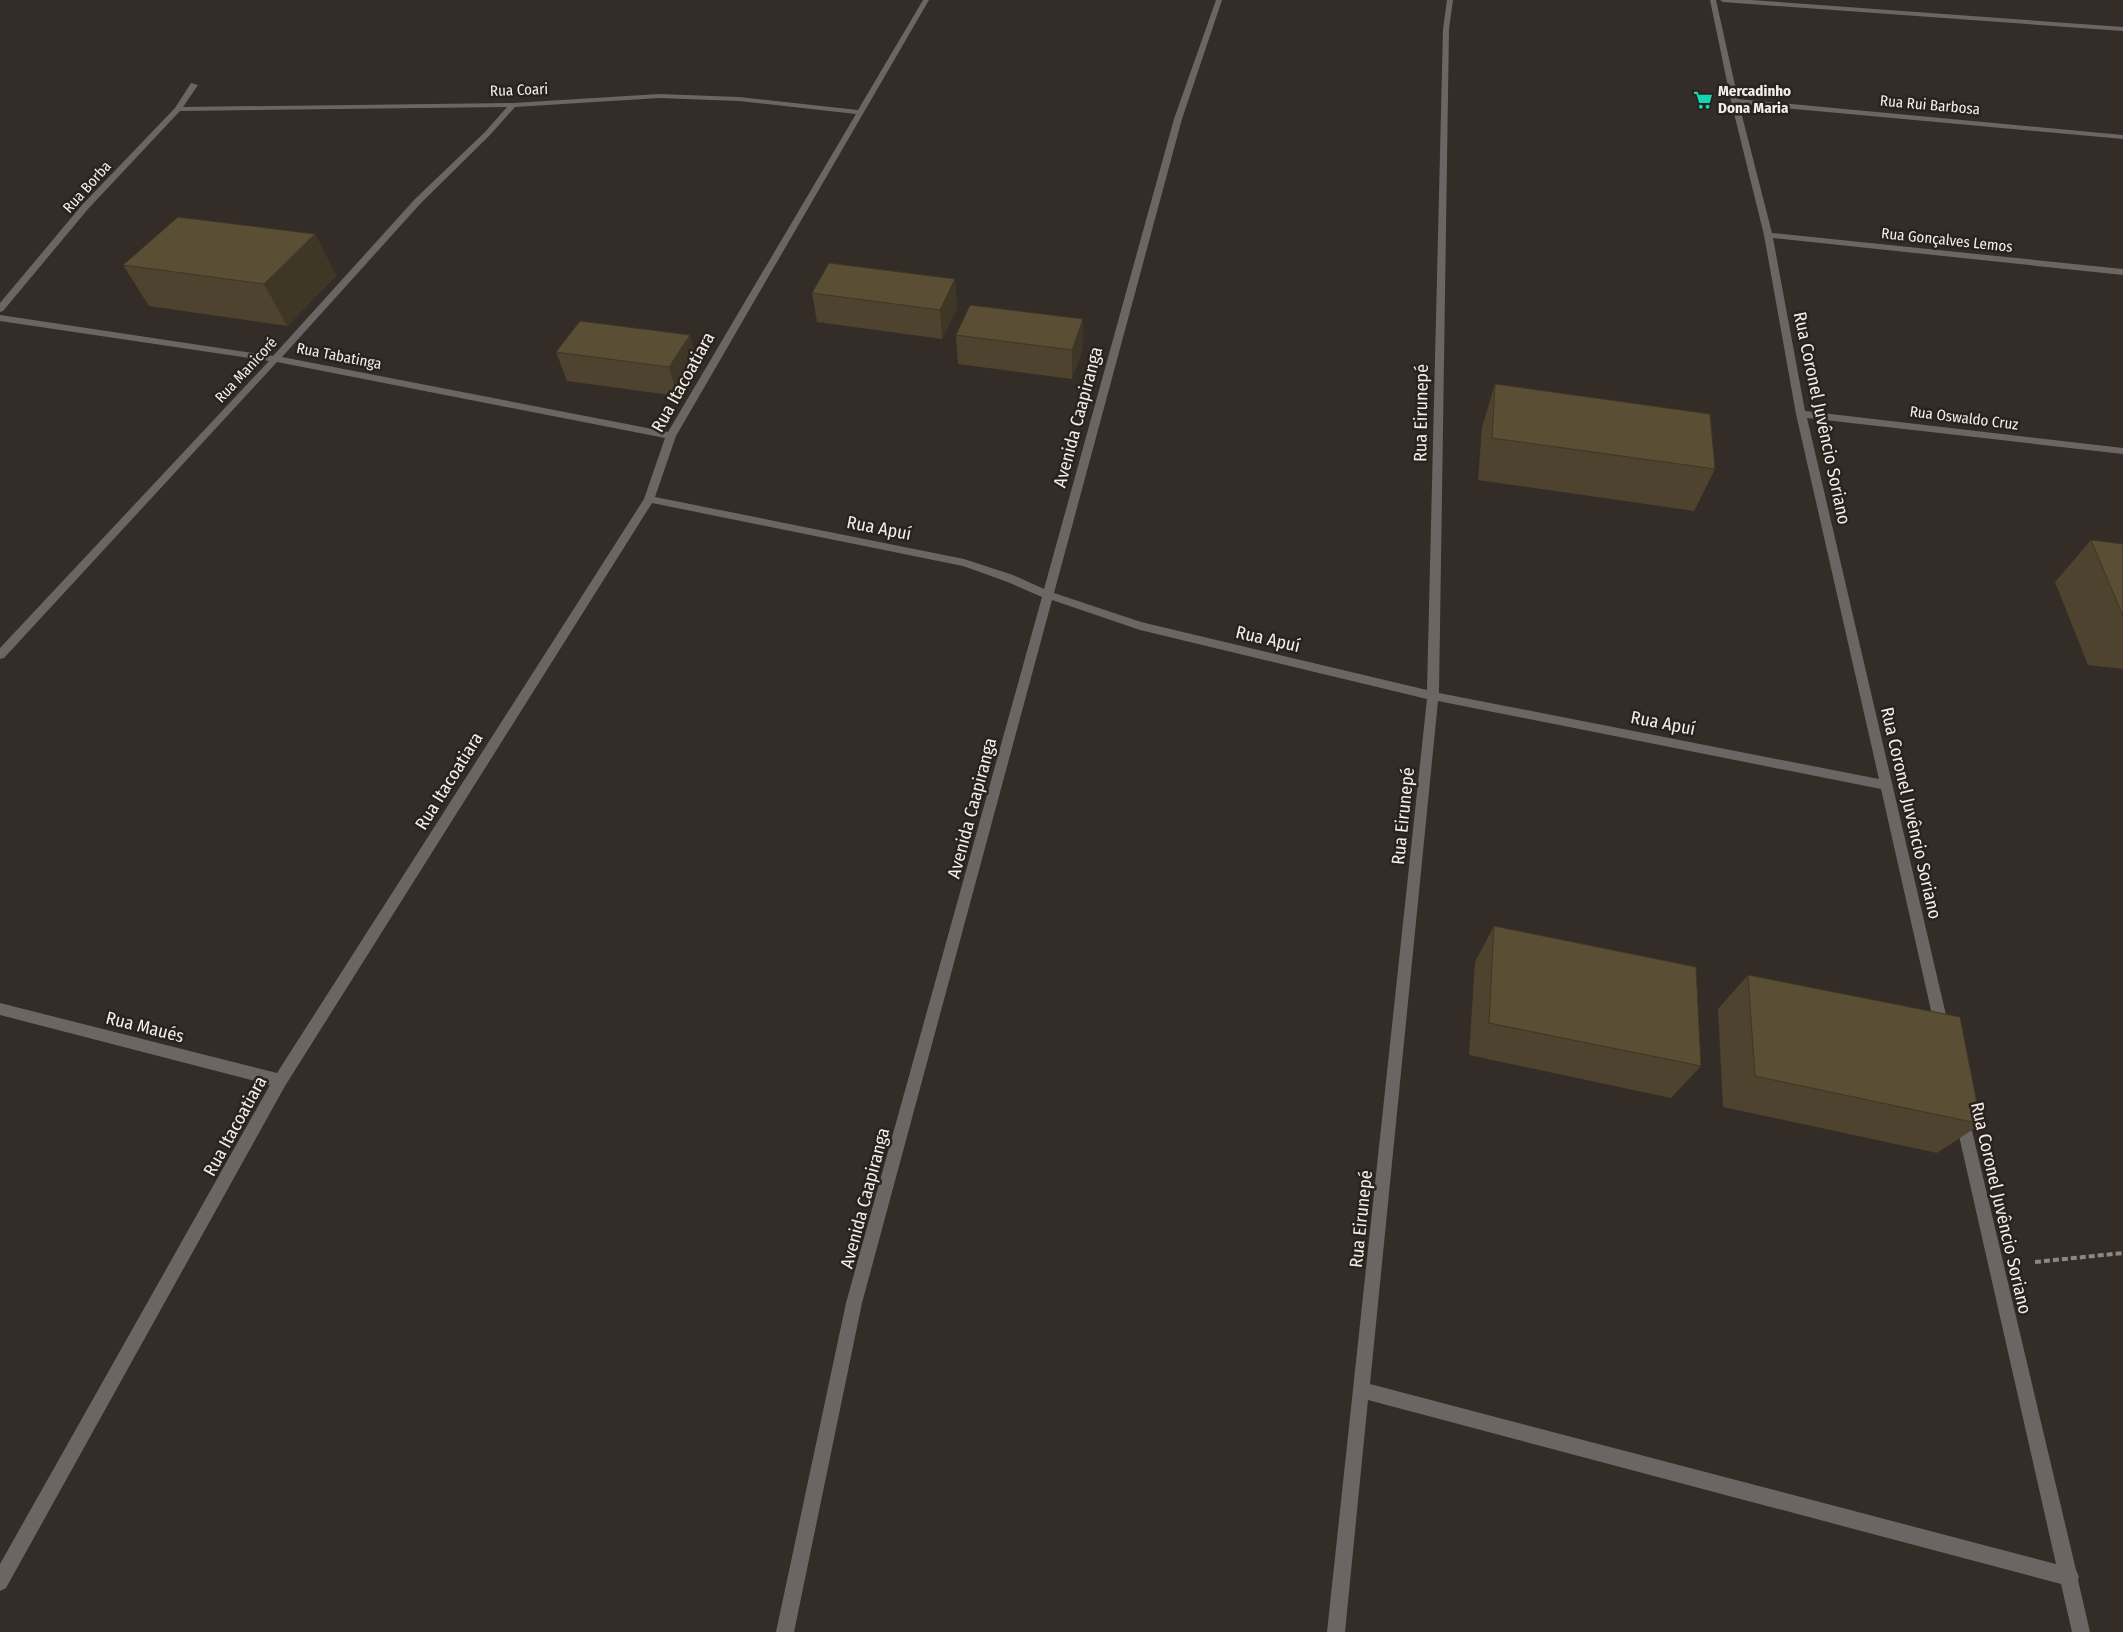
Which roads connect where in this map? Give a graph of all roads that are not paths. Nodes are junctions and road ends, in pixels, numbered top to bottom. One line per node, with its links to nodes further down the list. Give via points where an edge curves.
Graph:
1 (926, 0): 11 (street, Rua Itacoatiara)
2 (1220, 0): 22 (street, Avenida Caapiranga, via 1178,119)
3 (1450, 0): 24 (street, Rua Eirunepé, via 1446,29)
4 (1713, 0): 8 (street, Rua Coronel Juvêncio Soriano)
5 (1723, 0): 6 (street)
6 (2123, 28)
7 (194, 84): 10 (street, Rua Borba)
8 (1735, 101): 12 (street, Rua Rui Barbosa); 13 (street, Rua Coronel Juvêncio Soriano)
9 (513, 105): 10 (street, Rua Coari); 11 (street, Rua Coari, via 660,96 739,99); 17 (street, Rua Manicoré, via 494,128 424,194)
10 (178, 109): 15 (street, Rua Borba, via 85,207)
11 (860, 112): 19 (street, Rua Itacoatiara)
12 (2123, 137)
13 (1768, 235): 14 (street, Rua Gonçalves Lemos); 18 (street, Rua Coronel Juvêncio Soriano)
14 (2123, 272)
15 (0, 308)
16 (0, 318): 17 (street, Rua Tabatinga)
17 (276, 359): 19 (street, Rua Tabatinga); 23 (street, Rua Manicoré)
18 (1801, 414): 20 (street, Rua Oswaldo Cruz); 25 (street, Rua Coronel Juvêncio Soriano)
19 (671, 436): 21 (street, Rua Itacoatiara)
20 (2123, 451)
21 (649, 500): 22 (street, Rua Apuí, via 964,563); 28 (street, Rua Itacoatiara)
22 (1048, 595): 24 (street, Rua Apuí, via 1140,626); 33 (street, Avenida Caapiranga, via 854,1303)
23 (0, 655)
24 (1433, 696): 25 (street, Rua Apuí); 30 (street, Rua Eirunepé)
25 (1886, 785): 27 (street, Rua Coronel Juvêncio Soriano)
26 (0, 1008): 28 (street, Rua Maués)
27 (1945, 1044)
28 (280, 1081): 32 (street, Rua Itacoatiara)
29 (1958, 1102): 31 (street, Rua Coronel Juvêncio Soriano)
30 (1360, 1390): 31 (street); 34 (street, Rua Eirunepé)
31 (2070, 1577): 35 (street, Rua Coronel Juvêncio Soriano)
32 (0, 1582)
33 (785, 1632)
34 (1336, 1632)
35 (2081, 1632)

